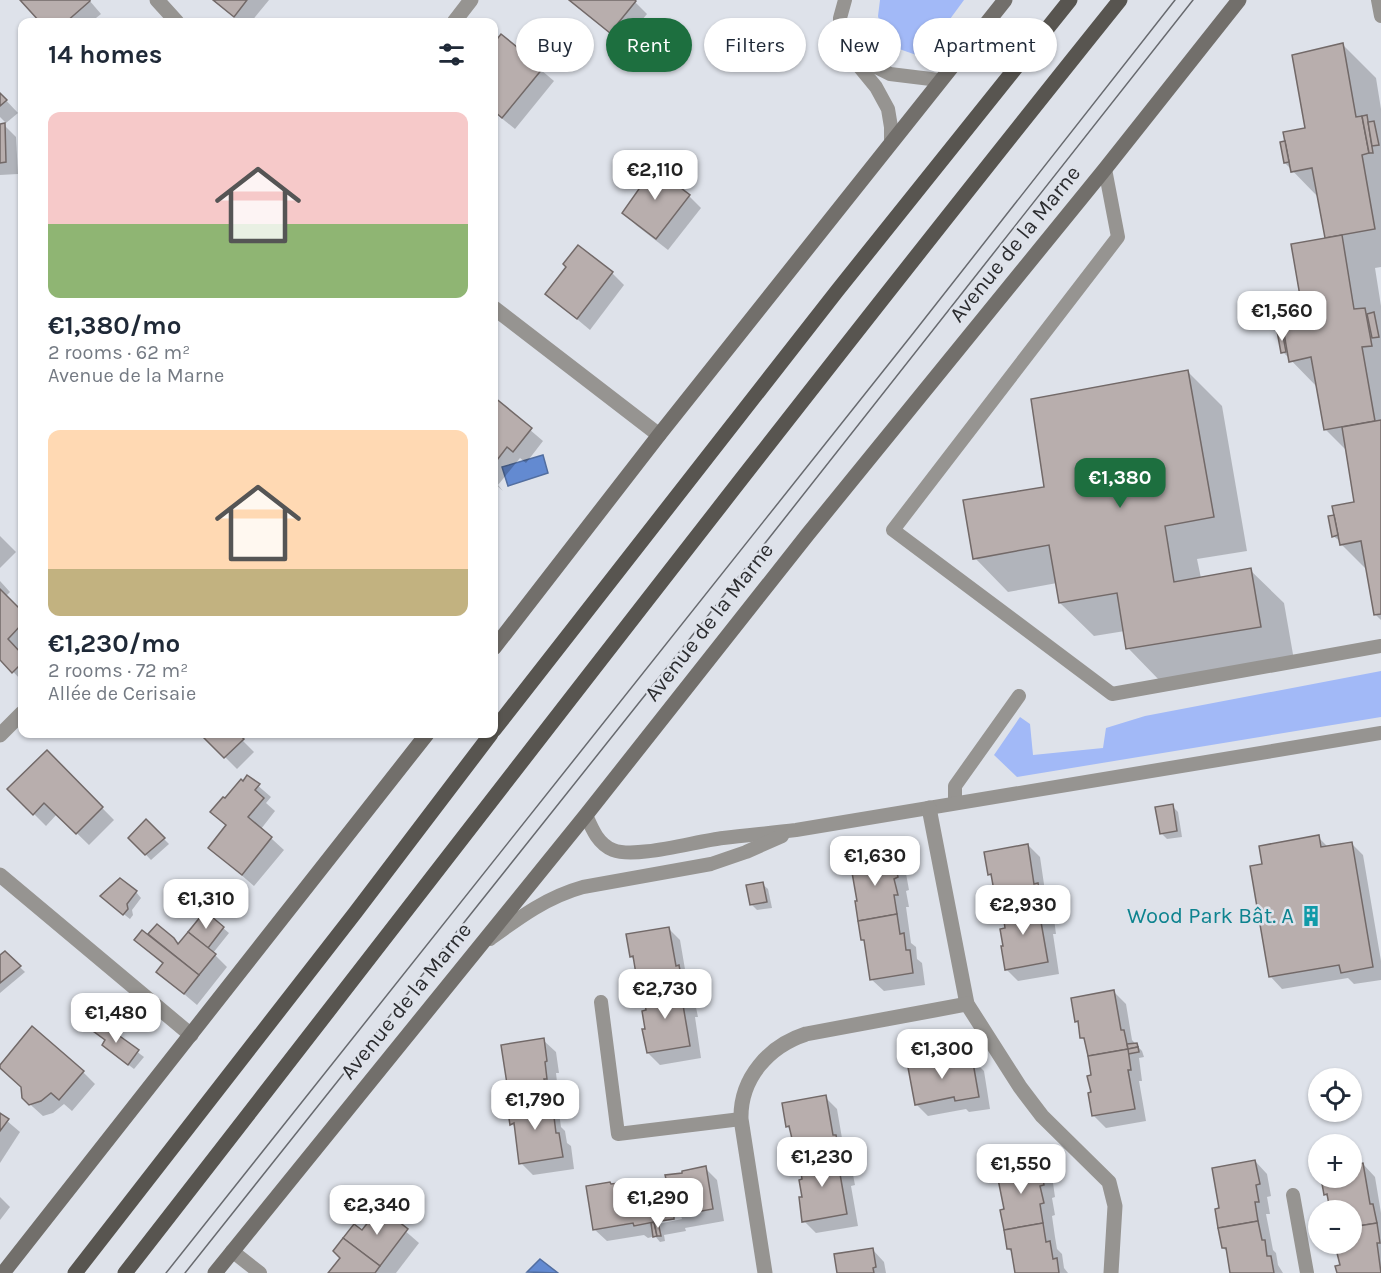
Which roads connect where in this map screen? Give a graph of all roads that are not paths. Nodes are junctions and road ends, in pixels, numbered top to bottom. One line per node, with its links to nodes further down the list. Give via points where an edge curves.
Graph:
1 (157, 0): 10 (street)
2 (471, 0): 11 (street)
3 (845, 0): 12 (lane)
4 (1005, 0): 15 (street)
5 (1070, 0): 24 (main road)
6 (1120, 0): 43 (main road, via 432,875)
7 (1239, 0): 17 (street, Avenue de la Marne)
8 (1378, 0): 9 (lane)
9 (1381, 16)
10 (173, 18)
11 (457, 18)
12 (840, 18)
13 (864, 72): 16 (lane, via 888,109)
14 (886, 72): 15 (lane)
15 (939, 80): 16 (street)
16 (891, 142): 19 (street)
17 (1105, 169): 21 (lane, via 1118,237 893,530 1112,694); 31 (street, Avenue de la Marne, via 800,543)
18 (498, 311): 19 (street)
19 (659, 435): 20 (street)
20 (498, 643)
21 (1381, 646)
22 (1019, 696): 29 (lane, via 955,786)
23 (18, 717): 26 (street)
24 (498, 725)
25 (1381, 733): 29 (lane)
26 (0, 735)
27 (424, 738): 37 (street)
28 (487, 738): 42 (main road)
29 (955, 803): 30 (lane)
30 (929, 808): 32 (lane); 36 (street)
31 (585, 815): 32 (lane, via 601,843 624,853); 34 (street, Avenue de la Marne)
32 (796, 830): 34 (lane, via 711,864 565,892 535,907)
33 (0, 875): 37 (street)
34 (479, 947): 40 (street, Avenue de la Marne)
35 (601, 1002): 38 (lane, via 618,1134)
36 (967, 1004): 38 (street, via 792,1039 756,1070 743,1095); 47 (street, via 1042,1116 1109,1182 1115,1206)
37 (191, 1035): 41 (street)
38 (741, 1119): 46 (street)
39 (1293, 1195): 48 (lane)
40 (232, 1251): 44 (street, Avenue de la Marne); 45 (lane)
41 (3, 1273)
42 (75, 1273)
43 (126, 1273)
44 (215, 1273)
45 (260, 1273)
46 (765, 1273)
47 (1111, 1273)
48 (1307, 1273)

